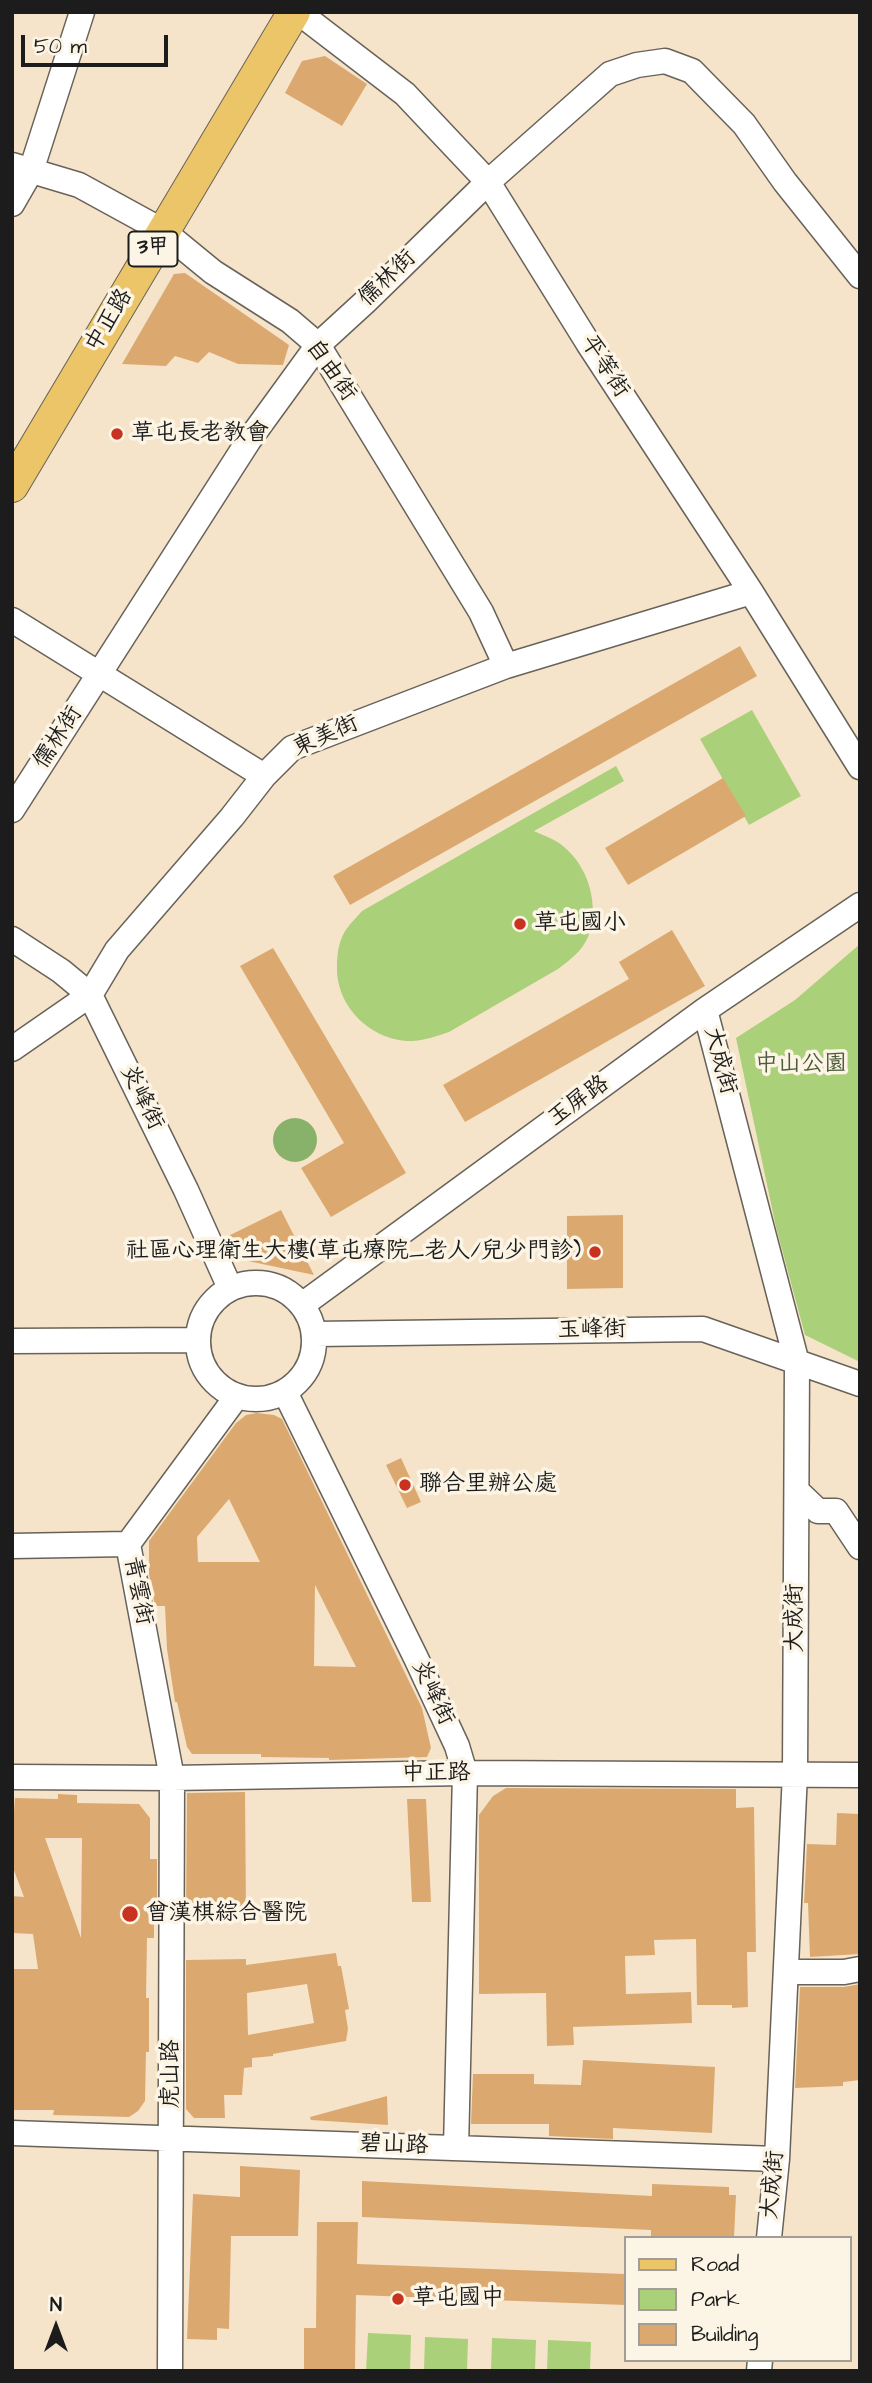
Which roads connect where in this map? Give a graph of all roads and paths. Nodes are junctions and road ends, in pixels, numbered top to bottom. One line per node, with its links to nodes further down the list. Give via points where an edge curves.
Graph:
1 (82, 12): 3 (street)
2 (296, 12): 4 (street, 平等街, via 405,94); 6 (main road, 中正路 / 3甲)
3 (22, 168): 5 (street); 6 (street, 自由街, via 79,185)
4 (488, 182): 7 (street, 儒林街, via 610,74 665,61 692,71 744,124); 8 (street, 儒林街); 10 (street, 平等街)
5 (12, 204)
6 (163, 231): 8 (street, 自由街); 9 (main road, 中正路 / 3甲)
7 (860, 276)
8 (318, 345): 12 (street, 自由街, via 481,612); 13 (street, 儒林街, via 249,440)
9 (12, 486)
10 (751, 592): 12 (street, 東美街); 14 (street, 平等街)
11 (12, 620): 13 (street)
12 (506, 666): 15 (street, 東美街, via 292,748)
13 (101, 673): 15 (street); 16 (street, 儒林街)
14 (860, 767)
15 (264, 776): 19 (street, 東美街, via 117,950)
16 (12, 810)
17 (860, 905): 20 (street, 玉屏路)
18 (12, 939): 19 (street, 炎峰街)
19 (90, 995): 21 (street, 東美街); 22 (street, 炎峰街)
20 (705, 1010): 23 (street, 玉屏路); 27 (street, 大成街)
21 (12, 1049)
22 (230, 1289): 23 (street, via 249,1283 269,1284); 25 (street, via 207,1309)
23 (302, 1305): 24 (street)
24 (315, 1334): 27 (street, 玉峰街, via 703,1329); 29 (street, via 309,1367)
25 (197, 1339): 26 (street); 30 (street, via 208,1374)
26 (12, 1341)
27 (797, 1363): 28 (street, 玉峰街); 31 (street, 大成街)
28 (860, 1384)
29 (285, 1392): 30 (street, via 269,1398); 35 (street, 炎峰街, via 416,1658)
30 (236, 1396): 32 (street, 青雲街)
31 (797, 1491): 34 (street, via 818,1511 836,1511); 36 (street, 大成街)
32 (128, 1544): 33 (street); 39 (street, 青雲街)
33 (12, 1546)
34 (860, 1547)
35 (465, 1773): 36 (street, 中正路); 39 (street, 中正路); 44 (street, 炎峰街)
36 (795, 1773): 37 (street, 中正路); 41 (street, 大成街)
37 (860, 1775)
38 (12, 1777): 39 (street, 中正路)
39 (172, 1778): 43 (street, 虎山路)
40 (860, 1969): 41 (street)
41 (786, 1972): 45 (street, 大成街)
42 (12, 2133): 43 (street, 碧山路)
43 (172, 2138): 44 (street, 碧山路); 47 (street, 虎山路)
44 (456, 2148): 45 (street, 碧山路)
45 (776, 2159): 46 (street, 大成街)
46 (769, 2236)
47 (170, 2371)

